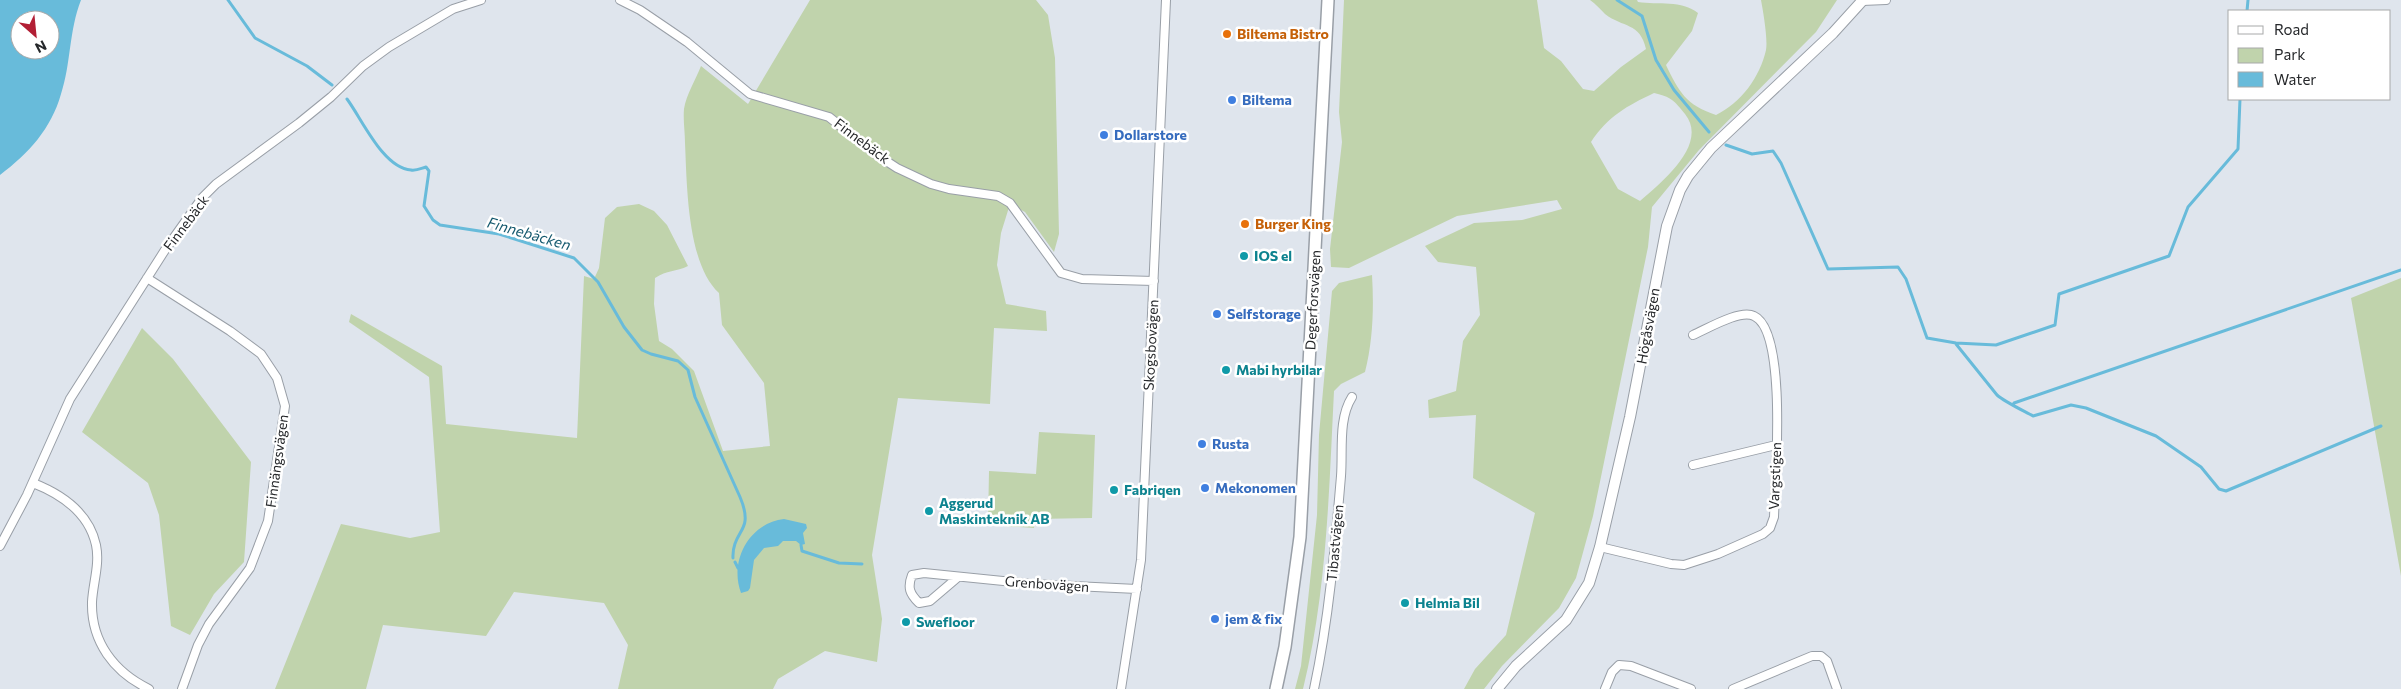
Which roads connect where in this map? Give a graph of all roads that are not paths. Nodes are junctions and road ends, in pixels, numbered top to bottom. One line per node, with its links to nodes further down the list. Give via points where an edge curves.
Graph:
1 (481, 0): 7 (street, Finnebäck, via 453,10 389,47 299,123 216,184 202,198)
2 (620, 0): 8 (street, Finnebäck, via 687,42 750,94 829,116 877,155 931,184 998,196 1010,203 1061,272 1082,279)
3 (1166, 0): 8 (street, Skogsbovägen)
4 (1328, 0): 21 (main road, Degerforsvägen, via 1300,537)
5 (1862, 0): 6 (street); 15 (street, Högåsvägen, via 1833,33 1711,148 1680,190 1667,226)
6 (1886, 0)
7 (147, 278): 13 (street, Finnebäck, via 70,399); 19 (street, Finnängsvägen, via 261,354 277,378 284,406 268,520 250,568 209,624)
8 (1154, 281): 17 (street, Skogsbovägen, via 1145,498)
9 (1693, 335): 11 (street, Vargstigen, via 1739,315 1756,316 1762,322 1774,354)
10 (1352, 397): 22 (street, Tibastvägen, via 1343,421 1331,583)
11 (1776, 444): 12 (street); 15 (street, Vargstigen, via 1774,517 1770,528 1763,534 1684,565)
12 (1693, 465)
13 (33, 483): 14 (street, Finnebäck); 18 (street, via 71,504 88,525 97,547 92,603 99,640 121,672)
14 (0, 546)
15 (1600, 547): 23 (street, Högåsvägen, via 1589,583 1575,608)
16 (957, 578): 16 (street, Grenbovägen, via 924,573 912,575 909,584 911,595 919,603 930,601); 17 (street, Grenbovägen)
17 (1137, 590): 20 (street, Skogsbovägen)
18 (149, 689)
19 (182, 689)
20 (1121, 689)
21 (1276, 689)
22 (1314, 689)
23 (1497, 689)
24 (1605, 689): 25 (street, via 1612,672 1619,665 1631,666)
25 (1690, 689)
26 (1733, 689): 27 (street, via 1812,656 1821,656 1827,662)
27 (1837, 689)

